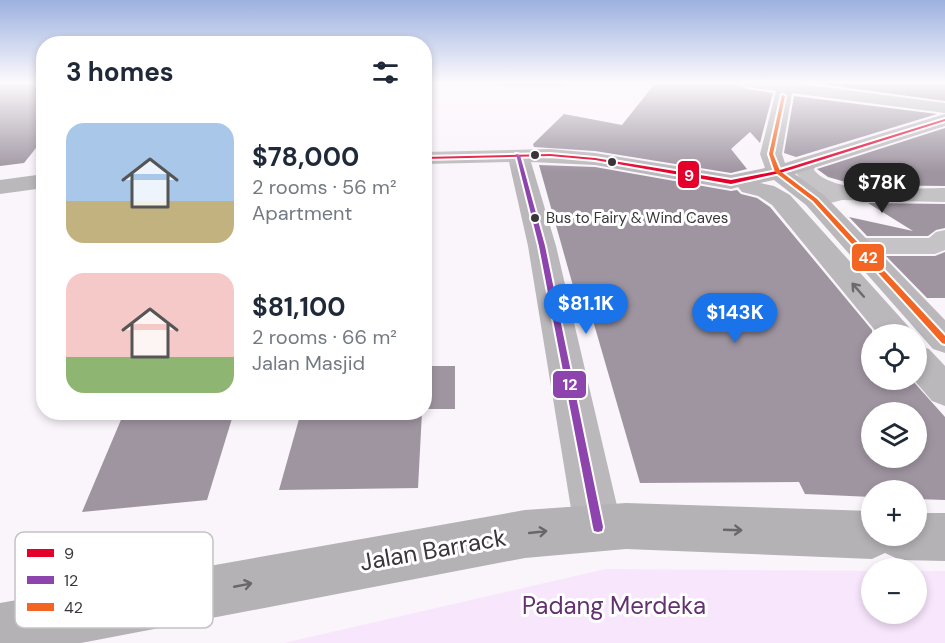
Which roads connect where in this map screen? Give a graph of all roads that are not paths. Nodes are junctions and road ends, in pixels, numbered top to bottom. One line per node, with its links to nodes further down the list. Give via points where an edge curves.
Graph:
1 (782, 112): 5 (main road)
2 (944, 117): 6 (main road)
3 (518, 155): 4 (main road); 8 (main road, via 595,159); 18 (main road, via 542,246)
4 (432, 158)
5 (775, 163): 6 (main road); 8 (main road); 11 (main road)
6 (806, 163): 11 (street, via 804,170)
7 (36, 182): 9 (main road)
8 (731, 182): 14 (main road, one-way to 8, via 781,200 766,191)
9 (0, 187)
10 (945, 195): 11 (street)
11 (828, 196): 13 (main road)
12 (945, 237): 13 (street, via 935,246)
13 (857, 246): 15 (main road)
14 (887, 324)
15 (945, 340)
16 (927, 371): 17 (main road)
17 (945, 391)
18 (598, 526): 19 (main road, Jalan Barrack, one-way to 19); 22 (main road, Jalan Barrack, one-way to 18, via 438,548)
19 (861, 535)
20 (927, 537): 21 (main road)
21 (945, 537)
22 (213, 591)
23 (16, 628): 24 (main road, Jalan Barrack, one-way to 23)
24 (0, 631)

